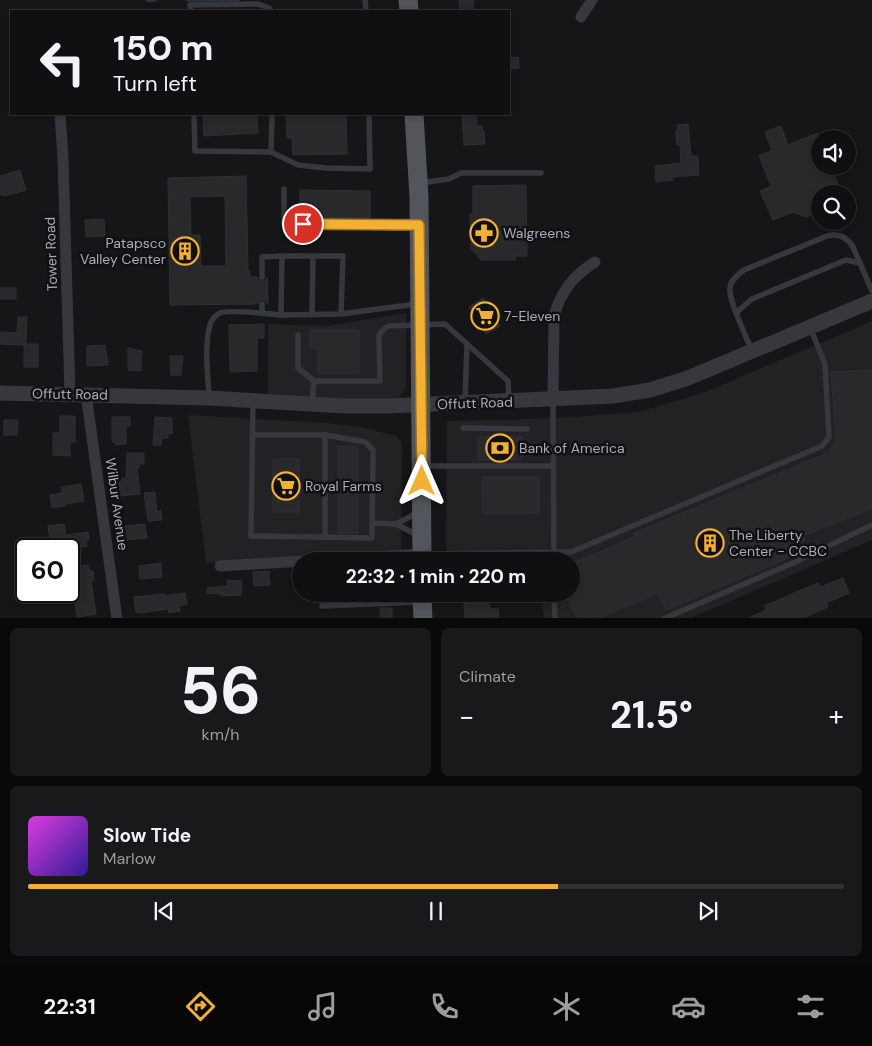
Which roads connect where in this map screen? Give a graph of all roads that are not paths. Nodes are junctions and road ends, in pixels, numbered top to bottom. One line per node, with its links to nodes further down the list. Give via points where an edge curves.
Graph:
1 (592, 0): 4 (street)
2 (190, 10): 3 (lane, via 190,5 258,4)
3 (270, 10)
4 (581, 16)
5 (60, 115): 36 (street, Tower Road)
6 (194, 115): 10 (lane, via 195,151)
7 (272, 115): 10 (lane)
8 (369, 115): 10 (lane, via 370,169 298,165)
9 (414, 115): 12 (main road)
10 (272, 152)
11 (541, 173): 12 (lane, via 462,173 449,179)
12 (418, 183): 14 (main road)
13 (284, 189): 14 (lane, via 284,224)
14 (419, 225): 22 (main road)
15 (282, 256): 16 (lane); 19 (lane, via 262,257); 27 (lane)
16 (313, 256): 26 (lane, via 343,256); 28 (lane)
17 (595, 262): 40 (street, via 569,282 557,305)
18 (860, 263): 20 (lane); 24 (lane, via 846,260 752,299); 24 (lane, via 844,236 827,236 737,275 730,288)
19 (262, 277)
20 (872, 291)
21 (872, 301): 30 (street, Offutt Road)
22 (420, 303): 26 (lane); 29 (main road)
23 (262, 304): 25 (lane)
24 (737, 312): 33 (lane)
25 (262, 313): 27 (lane); 38 (lane, via 220,313 210,324)
26 (341, 314): 28 (lane)
27 (281, 315): 28 (lane)
28 (312, 315)
29 (421, 325): 32 (lane, via 445,324); 34 (lane, via 390,326 379,335 380,381); 44 (main road)
30 (810, 327): 33 (street, Offutt Road); 59 (lane, via 825,364 829,437 822,446)
31 (298, 335): 34 (lane, via 298,368)
32 (468, 344): 41 (lane, via 508,381); 42 (lane)
33 (752, 352): 40 (street, Offutt Road, via 650,390)
34 (314, 381): 43 (lane)
35 (0, 392): 36 (street, Offutt Road)
36 (70, 394): 37 (street, Offutt Road)
37 (86, 394): 38 (street, Offutt Road); 64 (street, Wilbur Avenue)
38 (209, 398): 39 (street, Offutt Road)
39 (253, 400): 43 (street, Offutt Road); 47 (lane)
40 (553, 400): 41 (street, Offutt Road); 50 (lane)
41 (509, 401): 42 (street, Offutt Road)
42 (465, 403): 44 (street, Offutt Road)
43 (312, 404): 44 (street, Offutt Road)
44 (421, 405): 49 (main road)
45 (463, 428): 46 (lane)
46 (527, 429)
47 (252, 435): 48 (lane); 55 (lane, via 251,536)
48 (325, 435): 52 (lane, via 365,442 373,450); 55 (lane)
49 (422, 466): 50 (lane); 51 (main road)
50 (553, 466): 58 (lane)
51 (422, 511): 53 (lane); 56 (main road)
52 (372, 523): 53 (lane); 55 (lane, via 372,538)
53 (396, 524): 56 (lane)
54 (872, 525): 66 (lane, via 794,563)
55 (325, 537)
56 (422, 551): 57 (lane); 60 (street)
57 (488, 552)
58 (554, 552)
59 (571, 552)
60 (220, 566)
61 (554, 602): 65 (lane)
62 (422, 605): 63 (lane)
63 (322, 606)
64 (117, 618)
65 (555, 618)
66 (663, 618)

